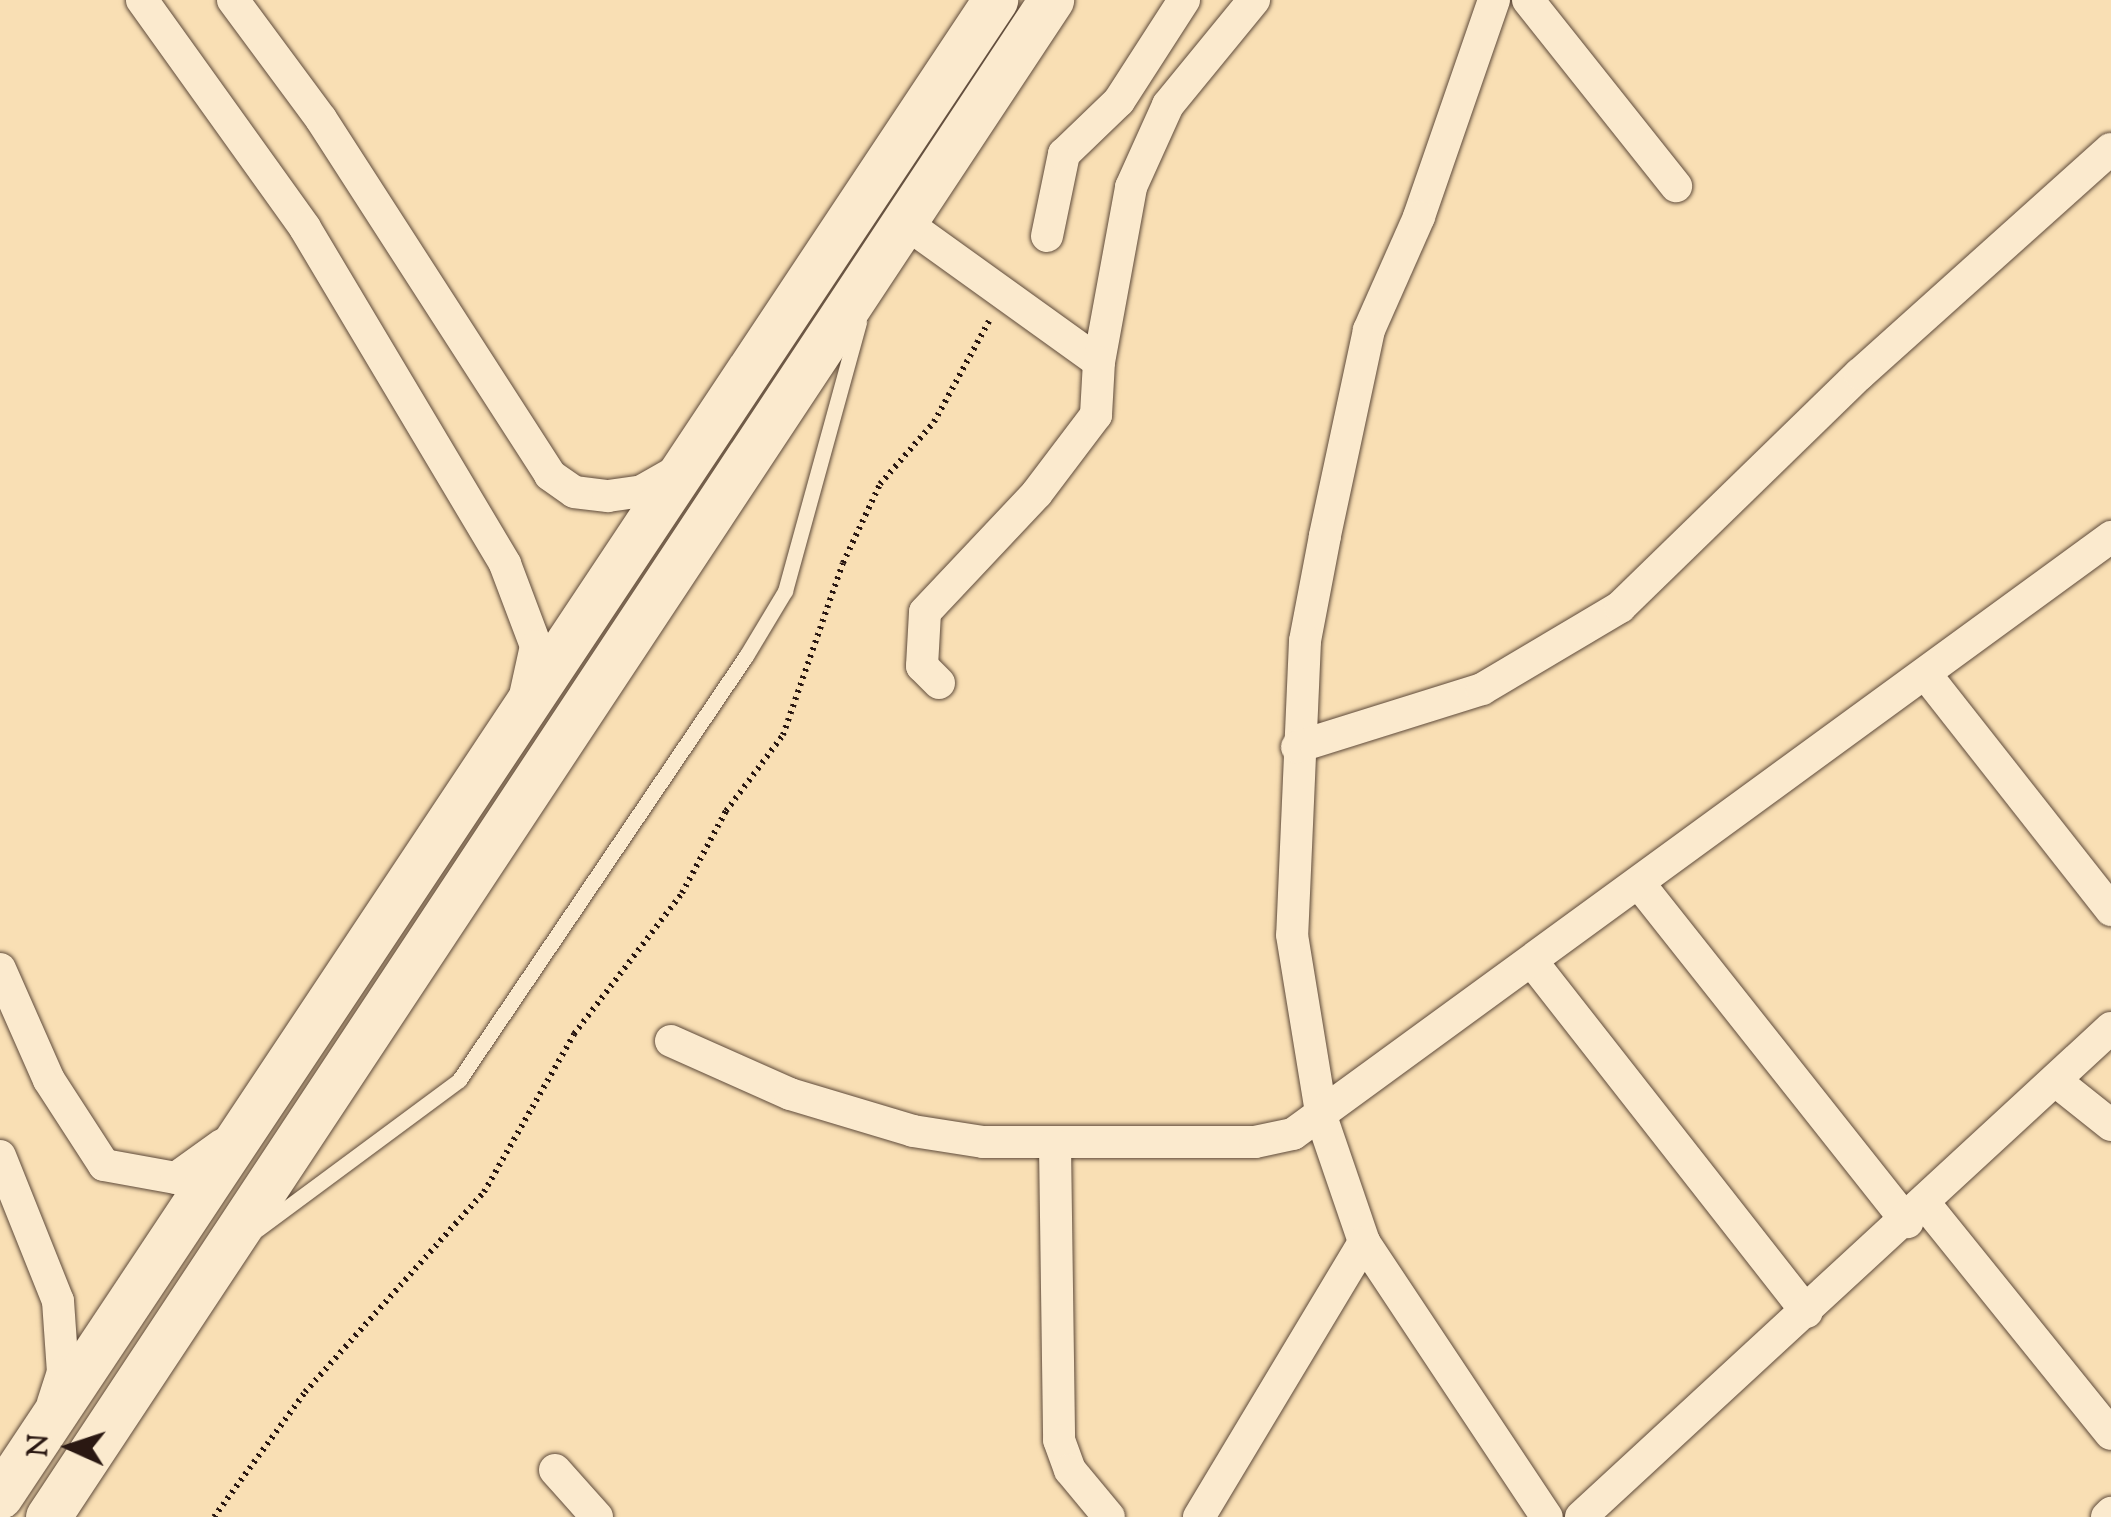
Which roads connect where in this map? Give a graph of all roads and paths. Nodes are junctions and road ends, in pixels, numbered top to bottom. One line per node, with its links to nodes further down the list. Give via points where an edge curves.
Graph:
1 (142, 0): 24 (street, via 305,228 511,577 536,646)
2 (233, 0): 20 (street, via 321,119 550,475 574,492 642,492)
3 (972, 0): 10 (street)
4 (995, 0): 10 (street)
5 (1050, 0): 15 (street)
6 (1184, 0): 11 (street)
7 (1254, 0): 12 (street, via 1168,105)
8 (1494, 0): 25 (street, via 1419,216 1370,330 1306,641)
9 (1528, 0): 14 (street)
10 (953, 65): 20 (street)
11 (1119, 102): 12 (street); 16 (street, via 1064,154)
12 (1151, 143): 19 (street, via 1131,188)
13 (2111, 149): 25 (street, via 1860,374 1620,606 1482,689)
14 (1676, 186)
15 (908, 224): 17 (street); 18 (street)
16 (1048, 236)
17 (875, 275): 41 (street); 41 (lane, via 784,591 746,656 459,1080 261,1226)
18 (996, 293): 19 (street); 48 (path, via 1000,301 934,422 880,484 843,563 784,735 726,812 635,962 574,1034 484,1192 305,1392)
19 (1099, 362): 23 (street, via 1096,415 1037,493 925,612 922,666)
20 (695, 454): 24 (street)
21 (2111, 537): 22 (street)
22 (1927, 676): 26 (street); 27 (street)
23 (939, 683)
24 (504, 742): 33 (street)
25 (1297, 746): 34 (street, via 1292,935)
26 (1640, 886): 28 (street); 38 (street)
27 (2111, 910)
28 (1534, 964): 34 (street); 40 (street)
29 (0, 969): 33 (street, via 49,1080 104,1166 176,1178 210,1158)
30 (2111, 1028): 32 (street)
31 (671, 1041): 36 (street, via 790,1094 913,1130)
32 (2057, 1082): 35 (street); 38 (street)
33 (263, 1102): 43 (street)
34 (1322, 1119): 36 (street, via 1255,1142); 39 (street)
35 (2111, 1126)
36 (1055, 1145): 50 (street, via 1059,1440 1070,1470)
37 (0, 1156): 43 (street, via 58,1301 63,1372)
38 (1916, 1213): 40 (street); 42 (street)
39 (1364, 1242): 45 (street); 51 (street)
40 (1807, 1312): 54 (street)
41 (183, 1314): 47 (street)
42 (2111, 1434)
43 (36, 1442): 46 (street)
44 (555, 1470): 49 (street)
45 (1525, 1486): 52 (street); 53 (street)
46 (0, 1496)
47 (48, 1517)
48 (214, 1517)
49 (597, 1517)
50 (1109, 1517)
51 (1199, 1517)
52 (1510, 1517)
53 (1548, 1517)
54 (1581, 1517)

